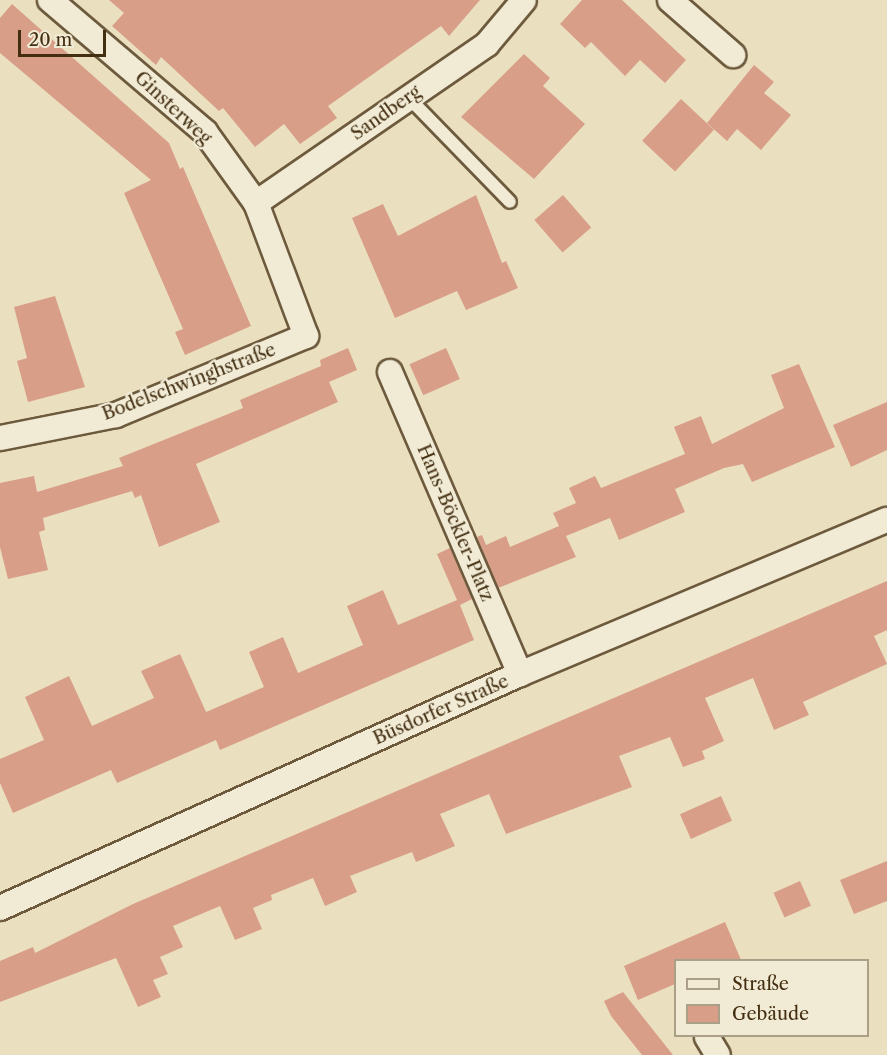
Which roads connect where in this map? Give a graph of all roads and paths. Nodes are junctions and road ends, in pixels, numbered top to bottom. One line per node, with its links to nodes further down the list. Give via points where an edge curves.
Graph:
1 (50, 0): 7 (street, Ginsterweg, via 205,132)
2 (524, 0): 5 (street, Sandberg, via 487,44)
3 (670, 0): 4 (street)
4 (733, 55)
5 (408, 98): 6 (lane); 7 (street, Sandberg)
6 (510, 202)
7 (260, 214): 9 (street, Bodelschwinghstraße, via 306,336 116,415)
8 (390, 372): 11 (street, Hans-Böckler-Platz)
9 (0, 438)
10 (887, 520): 11 (street, Büsdorfer Straße)
11 (520, 674): 12 (street, Büsdorfer Straße)
12 (0, 908)

